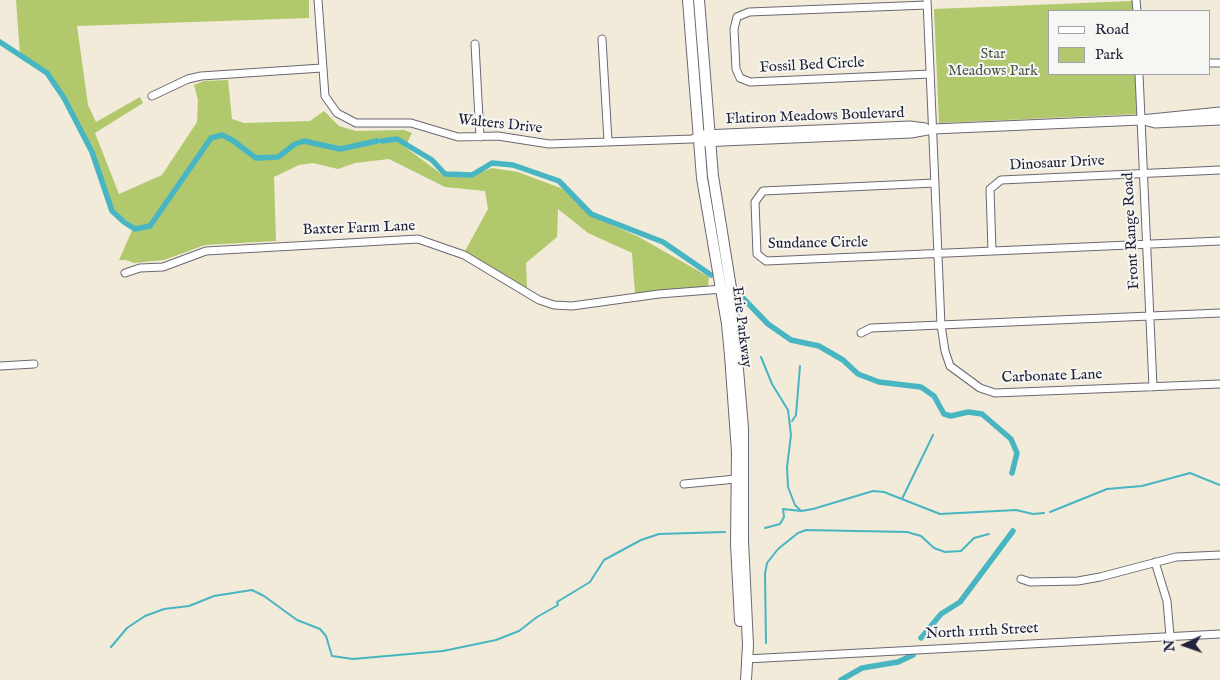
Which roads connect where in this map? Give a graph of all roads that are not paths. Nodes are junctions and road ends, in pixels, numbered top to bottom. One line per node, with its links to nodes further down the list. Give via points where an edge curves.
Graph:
1 (318, 0): 7 (street, Walters Drive)
2 (688, 0): 16 (main road, Erie Parkway)
3 (699, 0): 16 (main road, Erie Parkway)
4 (927, 2): 8 (street, Carbonate Lane); 8 (street, Fossil Bed Circle, via 743,13 735,22 735,45 736,69 740,78 750,82)
5 (602, 39): 17 (street)
6 (475, 44): 15 (street)
7 (322, 68): 10 (street, via 201,76); 15 (street, Walters Drive, via 325,96 346,119 367,125 411,123 458,137)
8 (930, 74): 14 (street, Carbonate Lane)
9 (1139, 75): 12 (street, Front Range Road)
10 (152, 96)
11 (1220, 112): 12 (street, Flatiron Meadows Boulevard, via 1155,116)
12 (1142, 120): 13 (street, Flatiron Meadows Boulevard, via 1155,123); 14 (street, Flatiron Meadows Boulevard); 19 (street, Front Range Road)
13 (1220, 120)
14 (933, 129): 16 (street, Flatiron Meadows Boulevard, via 910,126); 20 (street, Carbonate Lane)
15 (480, 137): 17 (street, Walters Drive, via 498,136 550,144)
16 (702, 139): 17 (street, Walters Drive); 26 (main road, Erie Parkway, via 702,178)
17 (608, 141)
18 (1220, 170): 19 (street, Dinosaur Drive)
19 (1144, 174): 22 (street, Front Range Road); 23 (street, Dinosaur Drive, via 1001,180 995,183 990,189)
20 (935, 183): 24 (street, Carbonate Lane); 24 (street, Sundance Circle, via 763,191 755,202 757,254 766,261)
21 (1220, 242): 22 (street)
22 (1147, 245): 23 (street); 28 (street, Front Range Road)
23 (992, 251): 24 (street)
24 (939, 254): 29 (street, Carbonate Lane)
25 (125, 273): 26 (street, Baxter Farm Lane, via 163,266 206,251 418,240 464,255 539,300 554,305 572,306)
26 (726, 288): 35 (main road, Erie Parkway); 42 (main road, Erie Parkway, via 743,428)
27 (1220, 313): 28 (street)
28 (1150, 316): 29 (street); 34 (street, Front Range Road)
29 (942, 325): 30 (street, via 871,328); 34 (street, Carbonate Lane, via 950,366 980,388 995,393)
30 (861, 333)
31 (34, 364): 32 (street)
32 (0, 366)
33 (1220, 384): 34 (street, Carbonate Lane)
34 (1153, 387)
35 (736, 479): 36 (street); 42 (main road, Erie Parkway, via 739,598 742,647)
36 (684, 484)
37 (1220, 554): 38 (street, via 1197,554)
38 (1156, 562): 39 (street, via 1078,581 1030,582); 41 (street, via 1167,601)
39 (1021, 579)
40 (1220, 634): 41 (street, North 111th Street)
41 (1170, 636): 42 (street, North 111th Street)
42 (746, 658): 43 (main road, Erie Parkway)
43 (746, 680)

